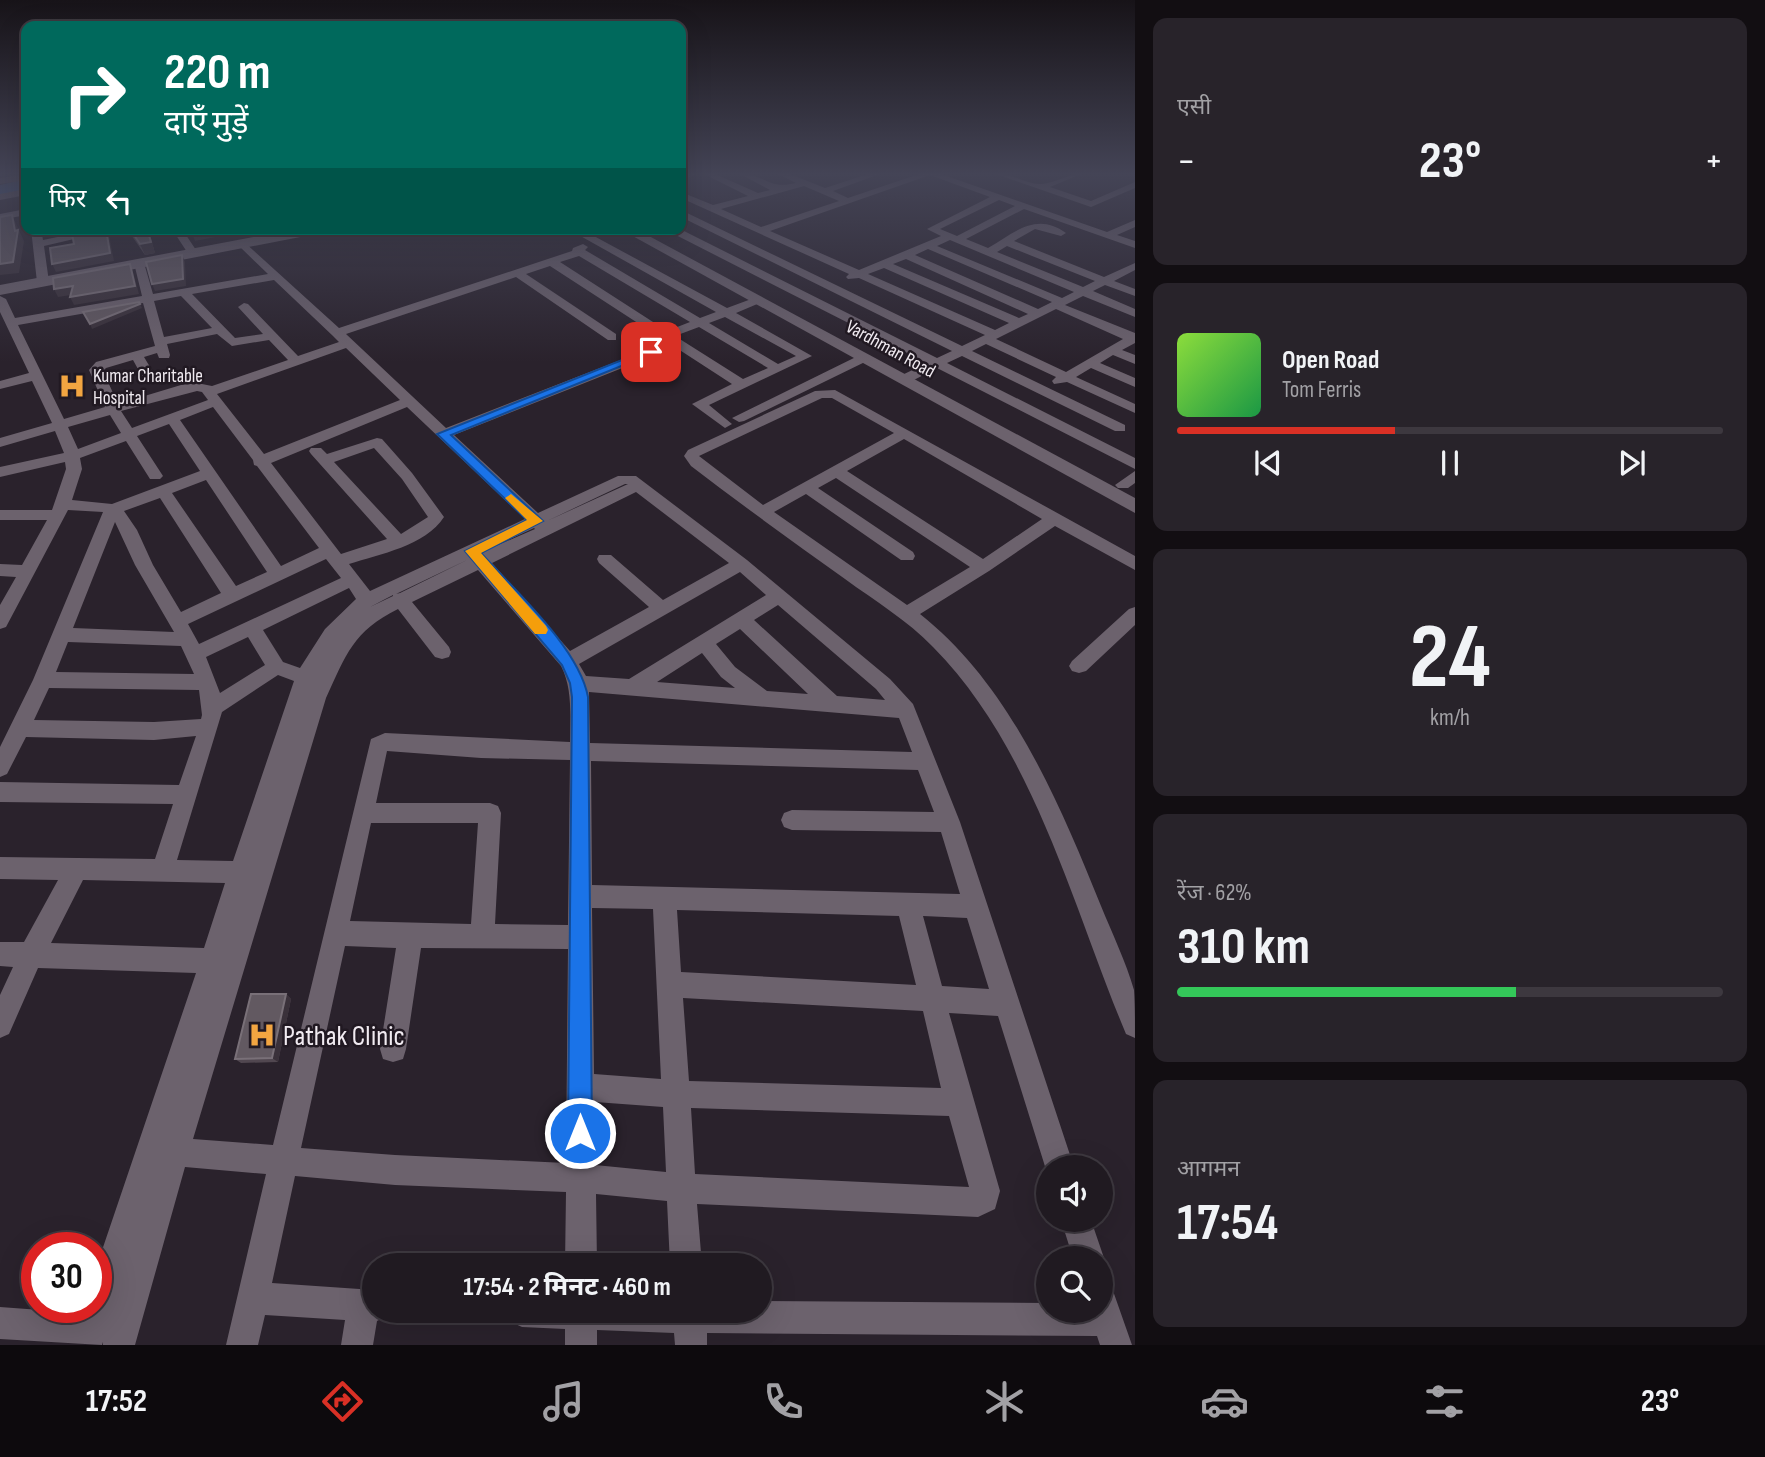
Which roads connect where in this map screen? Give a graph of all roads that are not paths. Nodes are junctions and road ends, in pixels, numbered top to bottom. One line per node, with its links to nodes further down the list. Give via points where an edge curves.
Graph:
1 (37, 237): 23 (street)
2 (74, 237): 23 (street)
3 (182, 237): 27 (street)
4 (260, 237): 27 (main road)
5 (281, 237): 24 (main road)
6 (587, 237): 22 (street)
7 (640, 237): 50 (street, Vardhman Road)
8 (653, 237): 52 (street, Vardhman Road)
9 (687, 237): 47 (street)
10 (729, 237): 42 (street)
11 (773, 237): 38 (street)
12 (947, 237): 18 (street)
13 (958, 237): 18 (street)
14 (1016, 237): 21 (street)
15 (1062, 237): 20 (street)
16 (1072, 237): 19 (street)
17 (1108, 237): 25 (street)
18 (953, 239): 26 (street); 29 (street)
19 (1077, 239)
20 (1055, 241)
21 (1006, 242): 29 (street); 41 (street, via 1039,250)
22 (598, 243): 28 (street, via 578,249); 54 (street)
23 (38, 244): 40 (street)
24 (243, 244): 34 (main road); 39 (street)
25 (1135, 245)
26 (929, 246): 30 (street); 51 (street)
27 (191, 250): 40 (main road)
28 (580, 253): 33 (street); 57 (street)
29 (987, 253): 45 (street)
30 (907, 255): 35 (street); 56 (street)
31 (1124, 256): 32 (street)
32 (1135, 260)
33 (552, 262): 37 (street); 61 (street)
34 (139, 263): 40 (main road); 48 (street)
35 (884, 264): 38 (street); 58 (street)
36 (1135, 266): 41 (street)
37 (518, 273): 61 (street); 65 (street)
38 (859, 274): 42 (street); 64 (street)
39 (275, 276): 44 (street); 65 (street)
40 (43, 279): 43 (main road)
41 (1104, 281): 45 (street); 46 (street)
42 (829, 287): 47 (street); 70 (street)
43 (0, 288)
44 (184, 292): 48 (street); 60 (street)
45 (1082, 292): 51 (street); 55 (street)
46 (1135, 293)
47 (804, 297): 52 (street); 77 (street)
48 (150, 298): 59 (street); 68 (street)
49 (0, 299): 59 (street)
50 (758, 300): 54 (street); 73 (street, Vardhman Road)
51 (1059, 304): 56 (street); 66 (street)
52 (783, 306): 83 (street, Vardhman Road)
53 (244, 307): 63 (street)
54 (727, 313): 57 (street); 72 (street)
55 (1135, 313)
56 (1039, 314): 58 (street)
57 (701, 323): 67 (street); 78 (street)
58 (1019, 323): 64 (street)
59 (14, 326): 62 (street); 80 (street)
60 (219, 330): 63 (street, via 234,343); 68 (street)
61 (624, 332): 67 (street)
62 (0, 334)
63 (271, 336): 74 (street)
64 (991, 337): 70 (street); 81 (street)
65 (342, 338): 74 (street); 89 (street)
66 (1134, 338): 69 (street)
67 (672, 339): 85 (street); 99 (street)
68 (162, 348): 71 (street)
69 (1112, 350): 75 (street); 76 (street)
70 (963, 351): 77 (street); 87 (street)
71 (136, 355): 82 (street); 90 (street, via 97,368)
72 (806, 356): 78 (street); 79 (street)
73 (864, 357): 79 (street); 83 (street, Vardhman Road)
74 (295, 360): 88 (street)
75 (1135, 360)
76 (1090, 363): 81 (street); 84 (street)
77 (937, 364): 83 (street); 103 (street)
78 (778, 369): 85 (street)
79 (832, 372): 94 (street)
80 (34, 376): 86 (street); 95 (street)
81 (1067, 376): 87 (street); 91 (street)
82 (149, 377)
83 (909, 377): 112 (street, Vardhman Road); 114 (street, Vardhman Road)
84 (1135, 383)
85 (743, 384): 94 (street, via 699,404)
86 (0, 385)
87 (1043, 390): 96 (street)
88 (212, 396): 90 (street, via 190,388); 92 (street); 106 (street)
89 (409, 401): 99 (street); 100 (street)
90 (113, 409): 95 (street); 98 (street)
91 (1135, 409)
92 (172, 418): 98 (street); 110 (street)
93 (1135, 419): 96 (street)
94 (725, 424): 102 (street)
95 (59, 425): 101 (street); 104 (street)
96 (1120, 428): 103 (street)
97 (905, 433): 102 (street, via 839,396 823,393); 108 (street); 119 (street)
98 (130, 434): 104 (street); 111 (street)
99 (443, 434): 120 (street)
100 (308, 442): 105 (street); 106 (street)
101 (0, 443)
102 (712, 444): 117 (street, via 693,453 693,460)
103 (1096, 444): 107 (street)
104 (72, 456): 109 (street); 115 (street, via 71,485)
105 (324, 460): 121 (street); 121 (street, via 380,444 436,517 432,524)
106 (259, 462): 123 (street)
107 (1135, 464)
108 (835, 470): 113 (street); 128 (street)
109 (0, 472)
110 (208, 474): 111 (street); 131 (street)
111 (159, 484): 116 (street); 133 (street)
112 (1131, 484)
113 (806, 487): 117 (street); 122 (street)
114 (1135, 506)
115 (61, 510): 116 (street); 118 (street); 130 (street)
116 (112, 510): 141 (street, via 123,520); 144 (street)
117 (762, 512): 138 (street)
118 (0, 515)
119 (1053, 519): 126 (street); 128 (street)
120 (541, 526): 124 (street); 127 (street, via 638,486)
121 (398, 541): 123 (street)
122 (907, 556)
123 (332, 557): 131 (street); 132 (street)
124 (477, 557): 135 (street); 136 (street); 148 (street)
125 (605, 559): 137 (street)
126 (1135, 564)
127 (741, 565): 134 (street); 137 (street)
128 (983, 567): 138 (street)
129 (0, 570): 130 (street)
130 (27, 571): 142 (street)
131 (278, 575): 133 (street)
132 (351, 580): 136 (street); 143 (street)
133 (232, 595): 141 (street)
134 (778, 596): 140 (street); 158 (street, via 883,684)
135 (400, 599): 147 (street); 193 (street, via 372,614 344,639 316,698)
136 (367, 600): 151 (street, via 334,628)
137 (662, 609): 148 (street)
138 (906, 614): 188 (street, via 951,653 1034,776)
139 (1135, 614): 149 (street)
140 (741, 619): 145 (street); 157 (street)
141 (177, 621): 146 (street)
142 (0, 622)
143 (252, 628): 146 (street); 150 (street)
144 (61, 635): 146 (street); 152 (street)
145 (704, 642): 155 (street); 156 (street, via 728,672)
146 (191, 647): 153 (street)
147 (442, 652)
148 (568, 662): 154 (street)
149 (1079, 666)
150 (276, 667): 151 (street); 159 (street)
151 (304, 677): 172 (street)
152 (43, 680): 153 (street); 160 (street)
153 (206, 682): 159 (street)
154 (578, 683): 155 (street); 161 (street)
155 (634, 686): 156 (street)
156 (761, 697): 157 (street)
157 (831, 703): 158 (street)
158 (906, 710): 162 (street)
159 (211, 718): 160 (street, via 154,731); 165 (street)
160 (19, 728): 163 (street)
161 (579, 750): 162 (street); 166 (street, via 381,743); 173 (street)
162 (926, 761): 168 (street)
163 (0, 768)
164 (0, 792): 165 (street)
165 (187, 794): 171 (street)
166 (364, 813): 177 (street); 179 (street, via 490,813)
167 (792, 820): 168 (street)
168 (949, 822): 176 (street)
169 (0, 868): 170 (street)
170 (76, 871): 171 (street); 182 (street)
171 (162, 872): 172 (street)
172 (241, 873): 183 (street)
173 (580, 896): 174 (street); 180 (street)
174 (664, 897): 175 (street); 184 (street)
175 (908, 904): 176 (street); 185 (street)
176 (975, 906): 186 (street)
177 (335, 933): 178 (street); 195 (street)
178 (410, 936): 179 (street); 189 (street)
179 (482, 937): 180 (street)
180 (580, 937): 190 (street)
181 (0, 954): 182 (street)
182 (31, 956): 183 (street); 187 (street)
183 (212, 961): 193 (street)
184 (669, 984): 185 (street); 191 (street)
185 (933, 1000): 186 (street); 192 (street)
186 (1006, 1003): 194 (street)
187 (0, 1025)
188 (1135, 1025)
189 (393, 1049)
190 (580, 1087): 191 (street); 196 (street)
191 (674, 1094): 192 (street); 197 (street)
192 (959, 1102): 197 (street, via 985,1191 978,1202)
193 (163, 1152): 195 (street); 207 (street); 207 (street)
194 (1055, 1155)
195 (282, 1161): 196 (street); 200 (street)
196 (580, 1178): 197 (street); 198 (street)
197 (681, 1188): 199 (street)
198 (581, 1253)
199 (685, 1253)
200 (253, 1298): 201 (street); 208 (street)
201 (362, 1306)
202 (1036, 1322): 206 (street)
203 (0, 1323): 207 (street)
204 (364, 1323): 209 (street)
205 (581, 1323): 210 (street)
206 (690, 1324)
207 (98, 1340)
208 (242, 1345)
209 (358, 1345)
210 (581, 1345)

